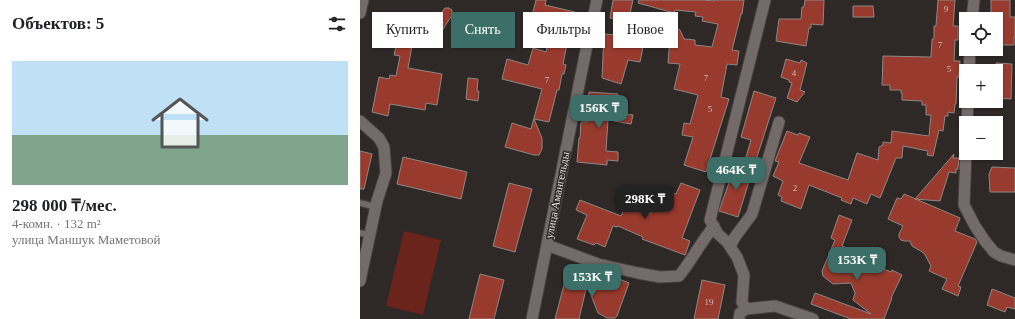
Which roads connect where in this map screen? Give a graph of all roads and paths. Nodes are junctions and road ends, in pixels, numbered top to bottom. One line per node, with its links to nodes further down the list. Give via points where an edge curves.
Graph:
1 (363, 0): 6 (street)
2 (597, 0): 14 (street, улица Амангельды)
3 (765, 0): 12 (street, via 710,220)
4 (974, 0): 5 (street)
5 (973, 12)
6 (360, 13)
7 (360, 121): 11 (street, via 379,138 384,147 386,172)
8 (779, 122): 15 (street, via 752,214)
9 (966, 160): 16 (street, via 964,205 975,226 994,252)
10 (360, 203): 11 (lane)
11 (376, 207): 13 (street)
12 (714, 226): 14 (street, via 679,276 660,277 598,264); 15 (street)
13 (365, 234): 17 (street)
14 (547, 246): 19 (street, улица Амангельды)
15 (730, 246): 18 (street, via 744,275 742,302)
16 (1015, 260)
17 (360, 281)
18 (746, 309): 20 (street, via 740,312); 21 (street, via 775,306)
19 (532, 319)
20 (739, 319)
21 (813, 319)

